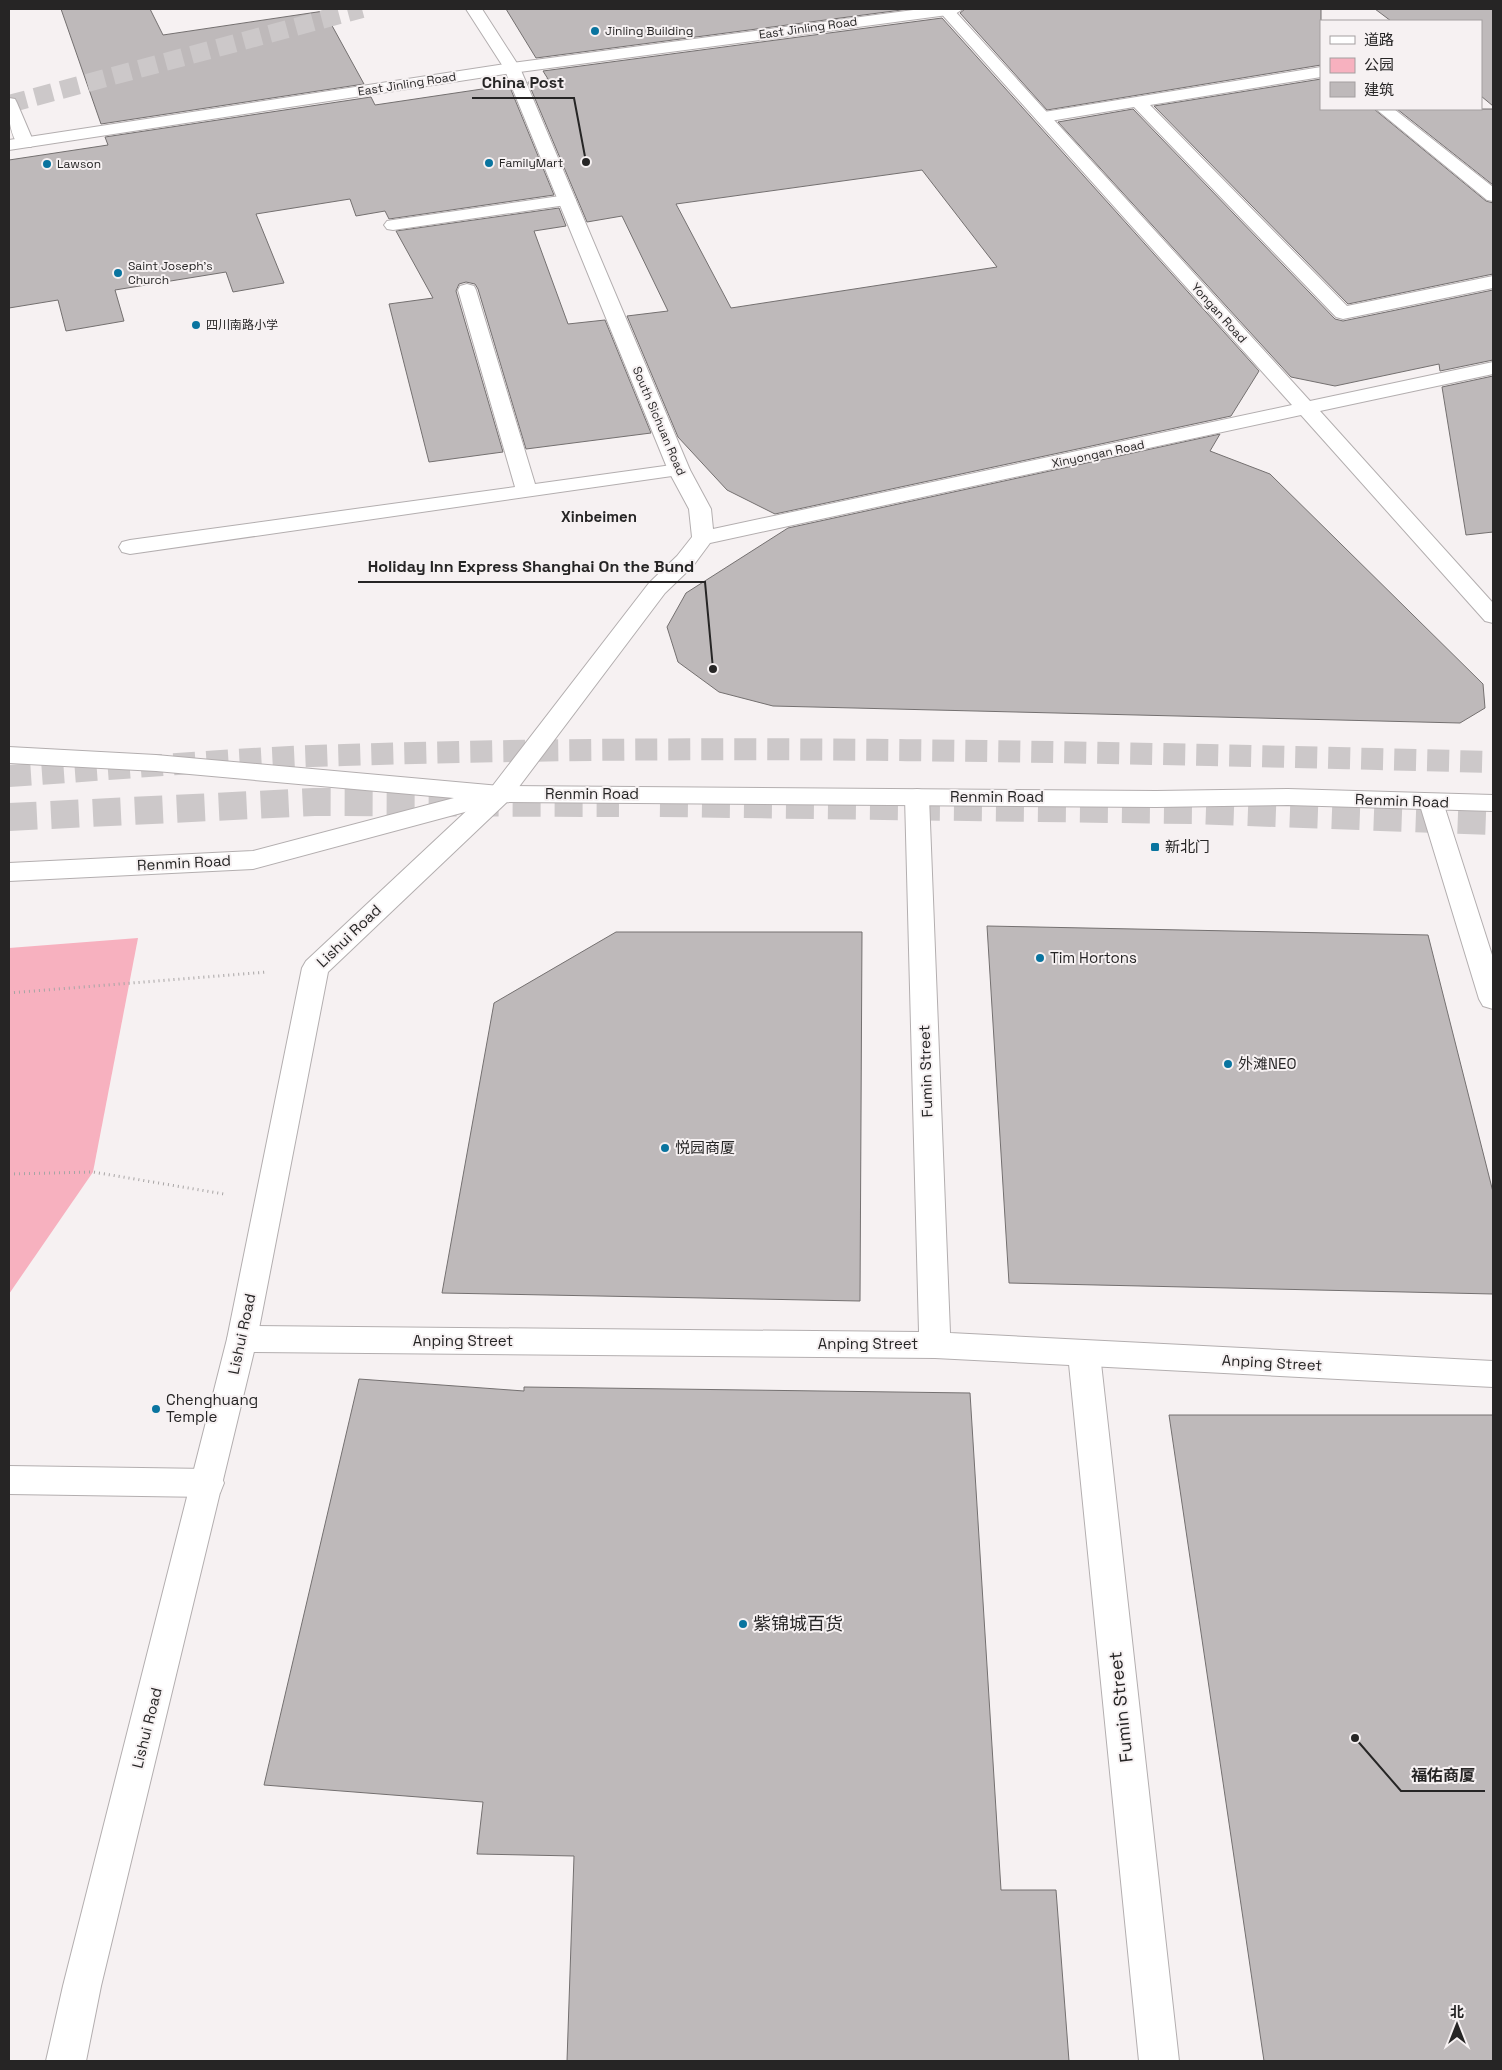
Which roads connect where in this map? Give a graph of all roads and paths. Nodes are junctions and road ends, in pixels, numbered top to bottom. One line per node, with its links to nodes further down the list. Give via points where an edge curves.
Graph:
1 (474, 9): 3 (street, South Sichuan Road)
2 (950, 9): 3 (street, East Jinling Road); 8 (street, Yongan Road)
3 (512, 68): 9 (street, East Jinling Road); 11 (street, South Sichuan Road)
4 (1320, 72): 5 (street)
5 (1138, 102): 8 (street); 13 (street, via 1343,313)
6 (9, 103): 9 (street)
7 (1385, 110): 10 (street)
8 (1044, 117): 16 (street, Yongan Road)
9 (17, 144)
10 (1493, 196)
11 (567, 200): 12 (street); 17 (street, South Sichuan Road)
12 (393, 225)
13 (1493, 282)
14 (467, 290): 18 (street)
15 (1493, 368): 16 (street, Xinyongan Road)
16 (1306, 410): 19 (street, Xinyongan Road); 21 (street, Yongan Road)
17 (679, 470): 18 (street); 19 (street, South Sichuan Road, via 700,509)
18 (527, 491): 20 (street)
19 (702, 538): 25 (street, via 685,561 657,588)
20 (130, 547)
21 (1493, 616)
22 (9, 755): 23 (street, Renmin Road)
23 (156, 763): 24 (street, Renmin Road); 25 (street, Renmin Road)
24 (9, 773)
25 (500, 794): 26 (street, Renmin Road); 29 (street, Renmin Road, via 253,860); 30 (street, Lishui Road)
26 (917, 797): 27 (street, Renmin Road, via 1288,797); 36 (street, Fumin Street)
27 (1432, 802): 28 (street, Renmin Road); 32 (street)
28 (1493, 803)
29 (9, 872)
30 (315, 968): 31 (path); 34 (street, Lishui Road)
31 (9, 993)
32 (1493, 999)
33 (9, 1174): 34 (path, via 93,1172)
34 (269, 1201): 35 (street, Lishui Road)
35 (242, 1339): 36 (street, Anping Street); 40 (street, Lishui Road)
36 (935, 1345): 37 (street, Anping Street)
37 (1084, 1354): 38 (street, Anping Street); 42 (street, Fumin Street)
38 (1493, 1374)
39 (9, 1480): 40 (street)
40 (208, 1483): 41 (street, Lishui Road)
41 (66, 2061)
42 (1159, 2061)

